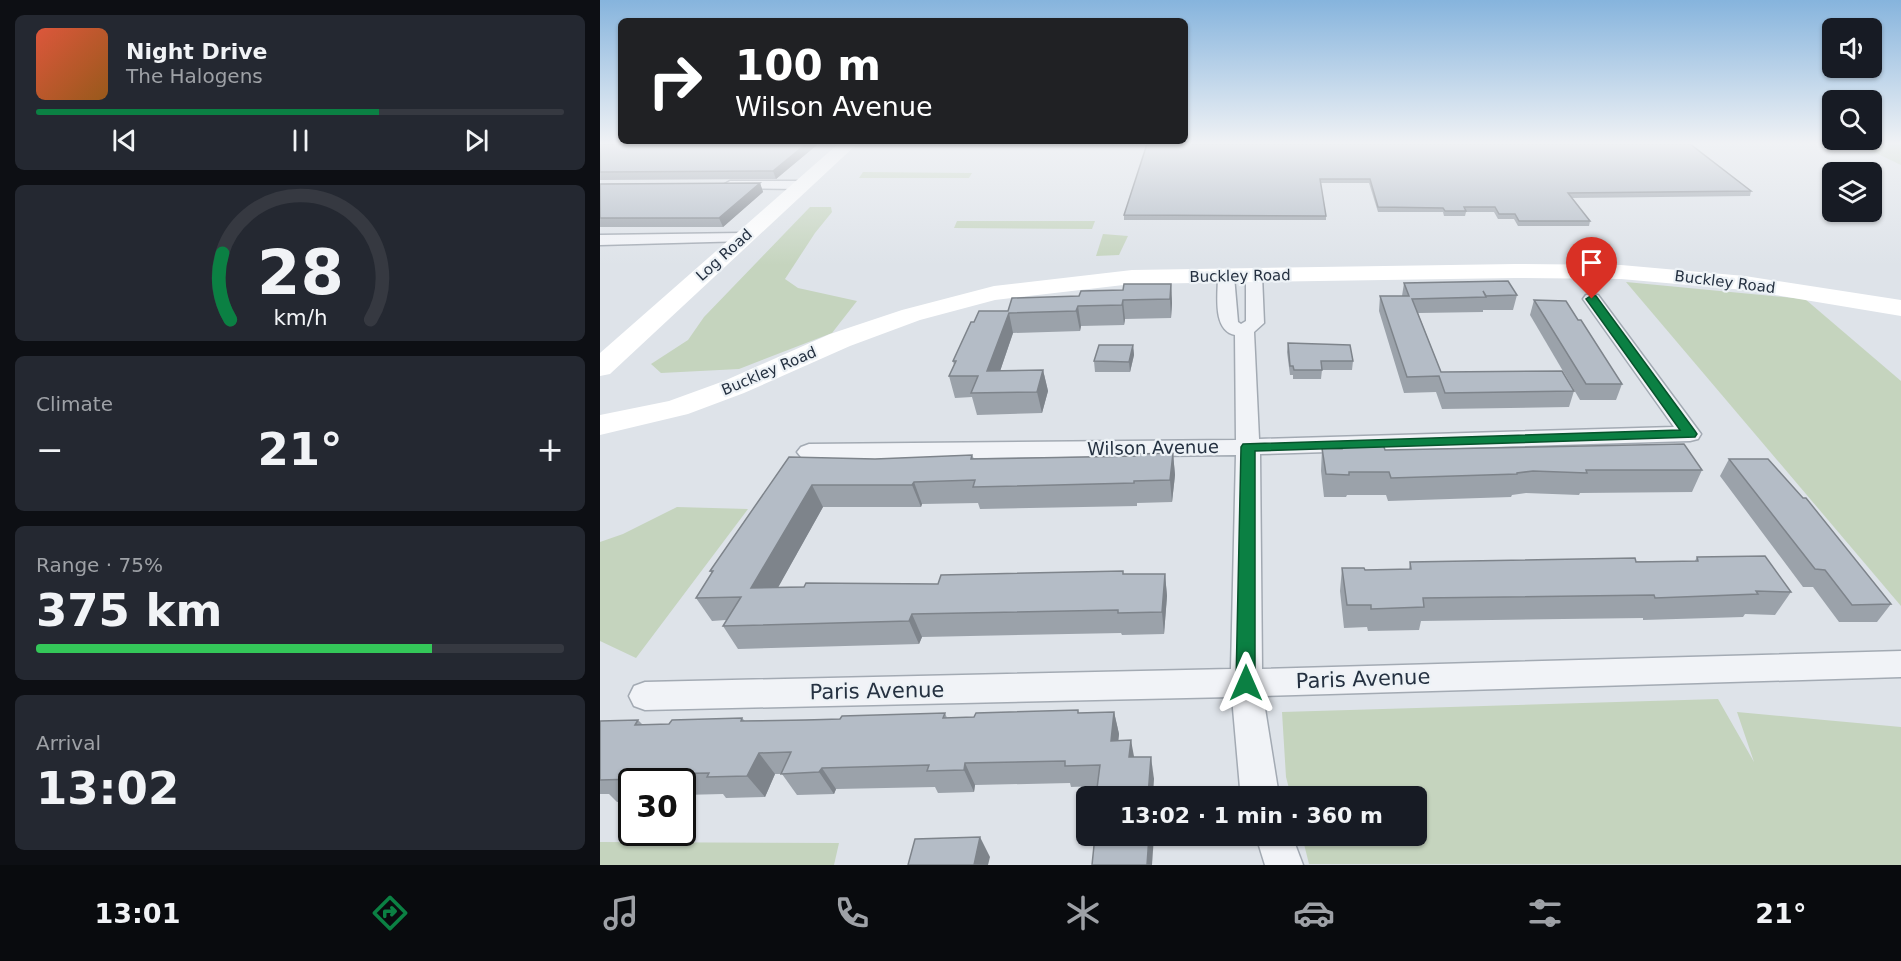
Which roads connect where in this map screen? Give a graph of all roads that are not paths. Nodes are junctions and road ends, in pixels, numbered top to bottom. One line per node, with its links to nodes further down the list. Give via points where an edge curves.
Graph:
1 (718, 185): 2 (street)
2 (800, 185): 3 (street, Log Road)
3 (742, 238): 4 (street); 10 (street, Log Road)
4 (600, 240)
5 (1226, 276): 6 (street, Buckley Road); 9 (street, via 1229,323); 11 (street, Buckley Road, via 1132,277 994,293 873,328 676,408)
6 (1254, 276): 8 (street, Buckley Road, via 1621,272 1745,283); 9 (street, via 1255,323)
7 (1592, 299): 12 (street, Wilson Avenue, via 1690,434)
8 (1901, 308)
9 (1244, 330): 12 (street)
10 (600, 368)
11 (600, 425)
12 (1248, 447): 13 (street, Wilson Avenue); 15 (street)
13 (809, 452)
14 (1901, 664): 15 (street, Paris Avenue)
15 (1246, 683): 16 (street, Paris Avenue); 17 (street)
16 (645, 696)
17 (1258, 786)
18 (1277, 846): 19 (street)
19 (1284, 865)

